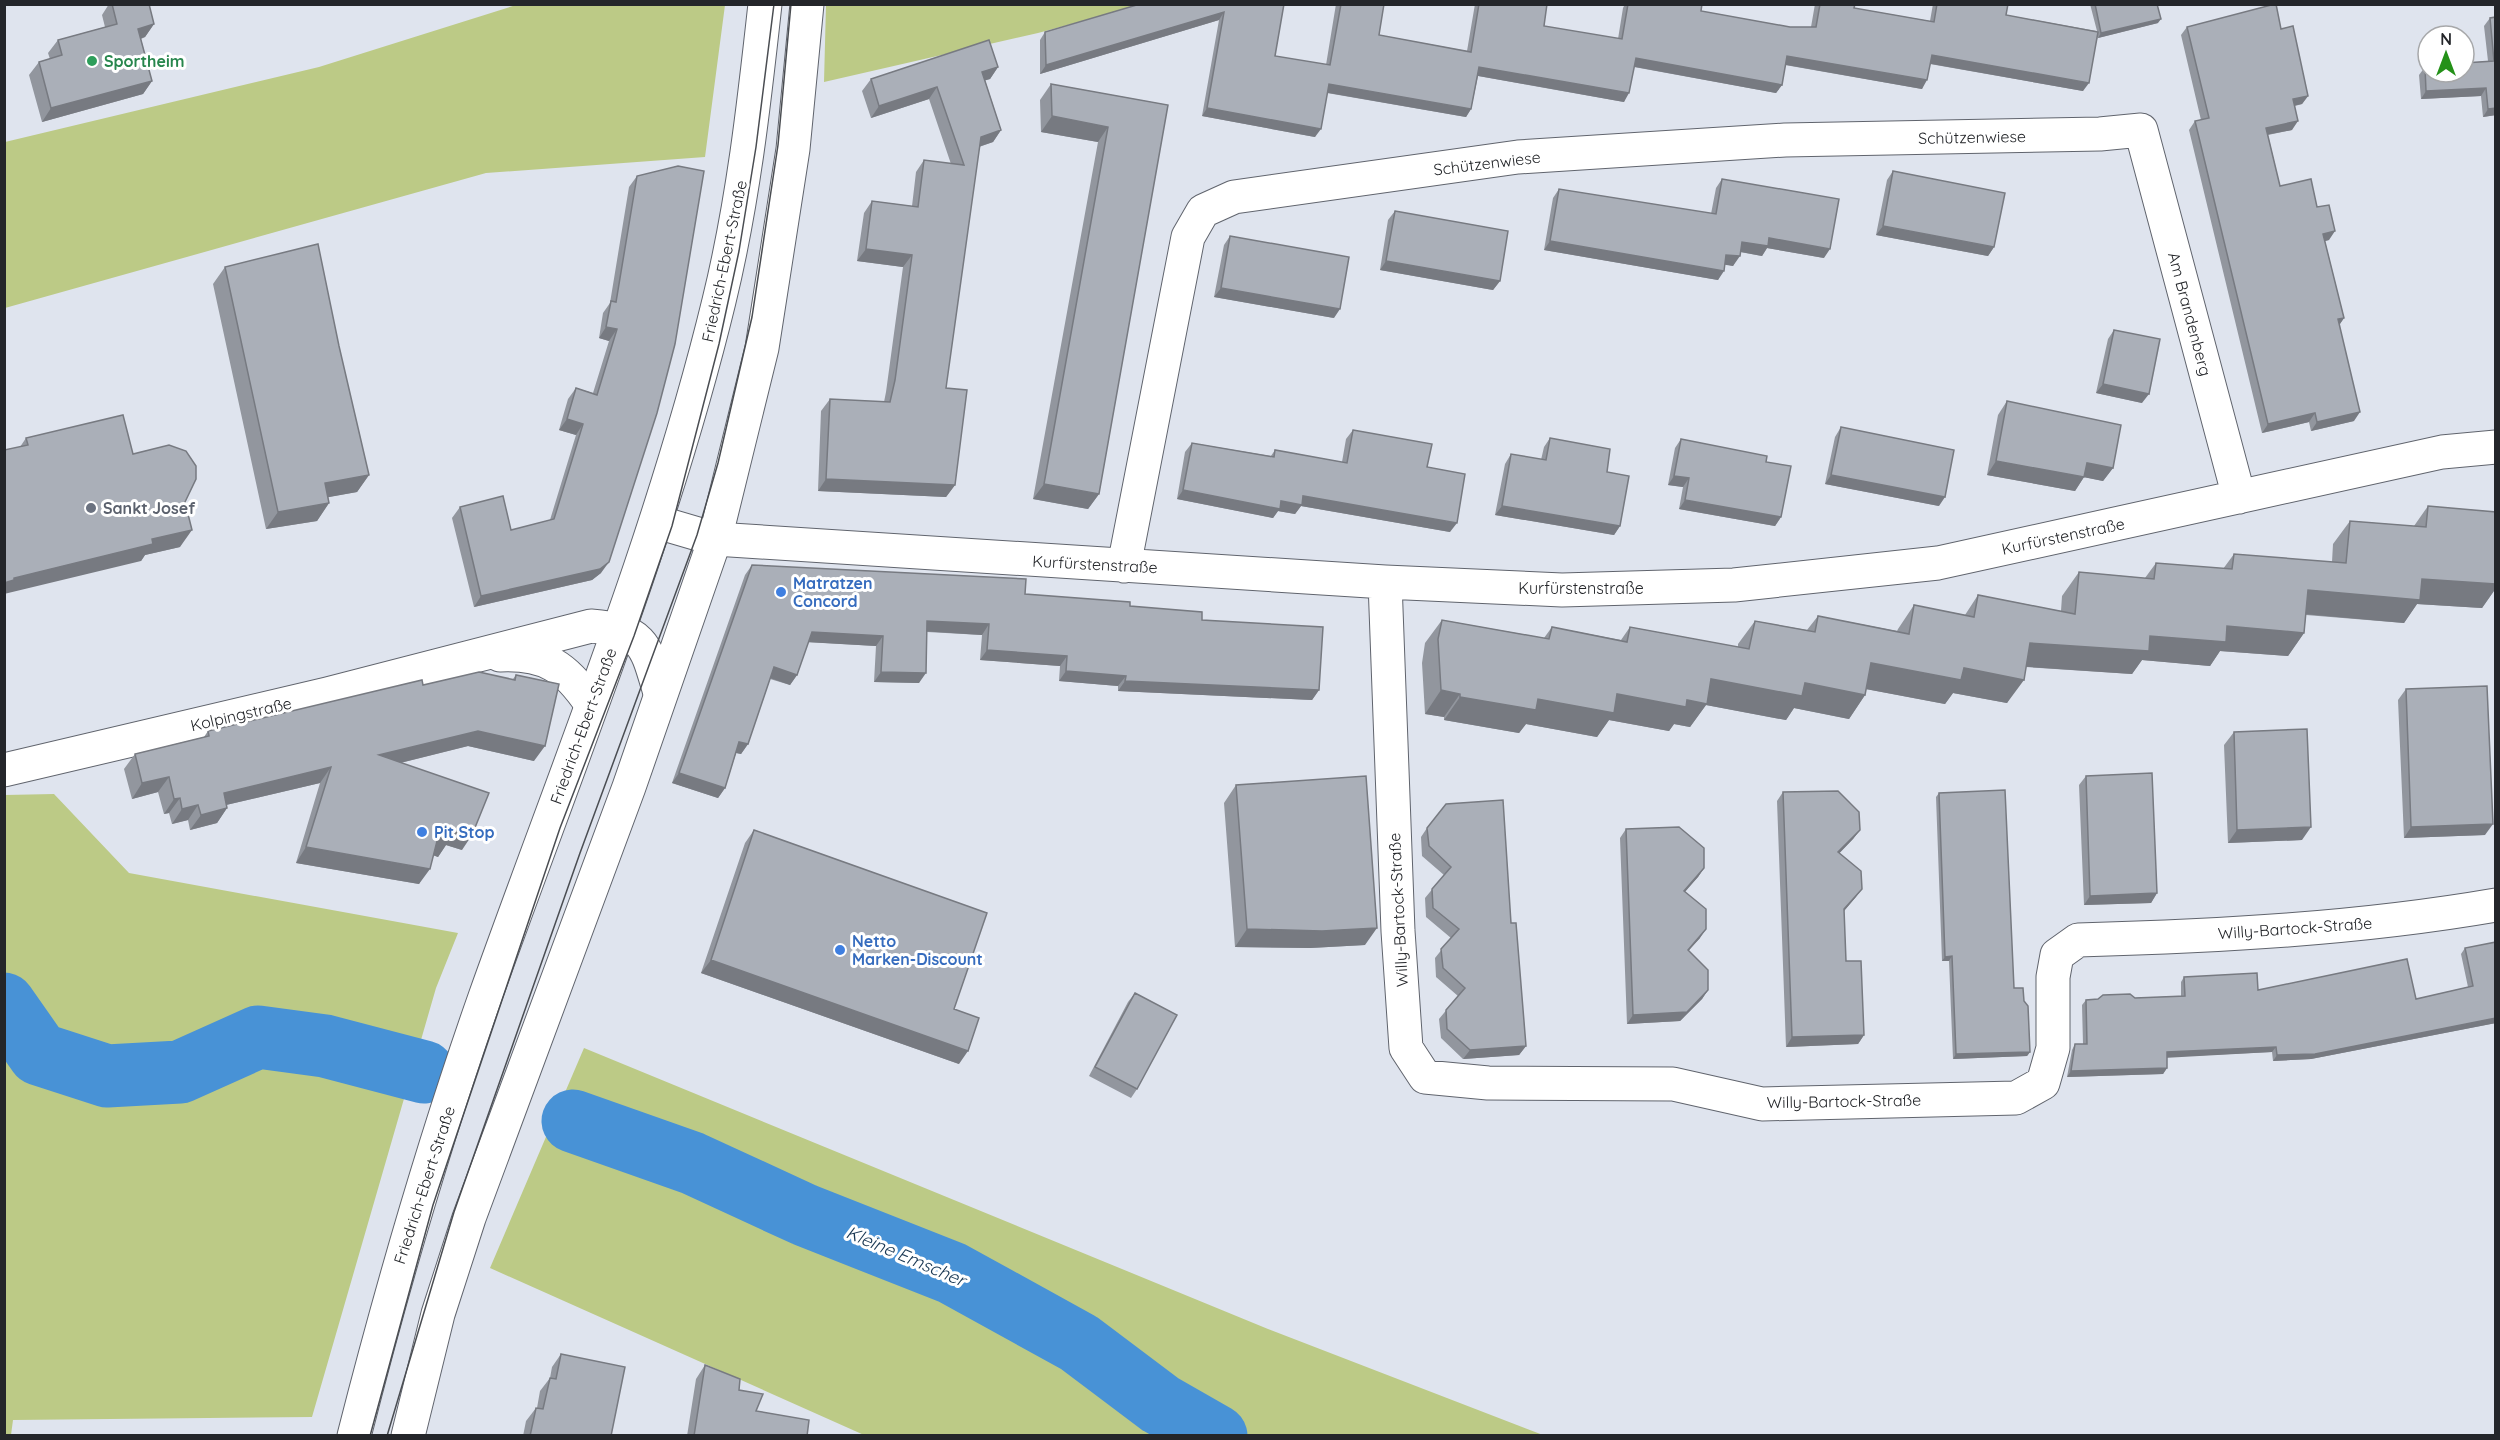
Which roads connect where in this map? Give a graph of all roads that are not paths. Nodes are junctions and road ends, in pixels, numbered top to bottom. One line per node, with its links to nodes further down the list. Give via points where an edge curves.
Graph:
1 (765, 4): 6 (street, Friedrich-Ebert-Straße, via 749,144 719,300)
2 (807, 4): 7 (street, via 793,149 762,348)
3 (2141, 130): 5 (street, Am Brandenberg); 8 (street, Schützenwiese, via 1785,140 1518,157 1234,197 1203,212 1188,237)
4 (2496, 447): 5 (street, Kurfürstenstraße, via 2442,452)
5 (2239, 497): 9 (street, Kurfürstenstraße, via 1938,563 1734,585 1562,591)
6 (657, 522): 7 (street, Kurfürstenstraße); 10 (street, Friedrich-Ebert-Straße)
7 (715, 539): 8 (street, Kurfürstenstraße); 12 (street)
8 (1124, 566): 9 (street, Kurfürstenstraße)
9 (1385, 582): 15 (street, Willy-Bartock-Straße, via 1406,1048 1425,1077 1488,1083 1673,1084 1762,1104 2016,1098 2043,1083 2053,1048 2053,977 2057,955 2078,940 2326,928 2415,919)
10 (618, 628): 11 (street, Kolpingstraße, via 582,628); 12 (street, via 634,636 644,649); 13 (street, Friedrich-Ebert-Straße)
11 (477, 656): 13 (street, Kolpingstraße, via 524,654 555,664 575,680); 14 (street, Kolpingstraße)
12 (660, 693): 17 (street, via 469,1218 438,1314)
13 (591, 705): 16 (street, Friedrich-Ebert-Straße, via 484,1000 417,1200)
14 (4, 770)
15 (2496, 905)
16 (354, 1436)
17 (408, 1436)

